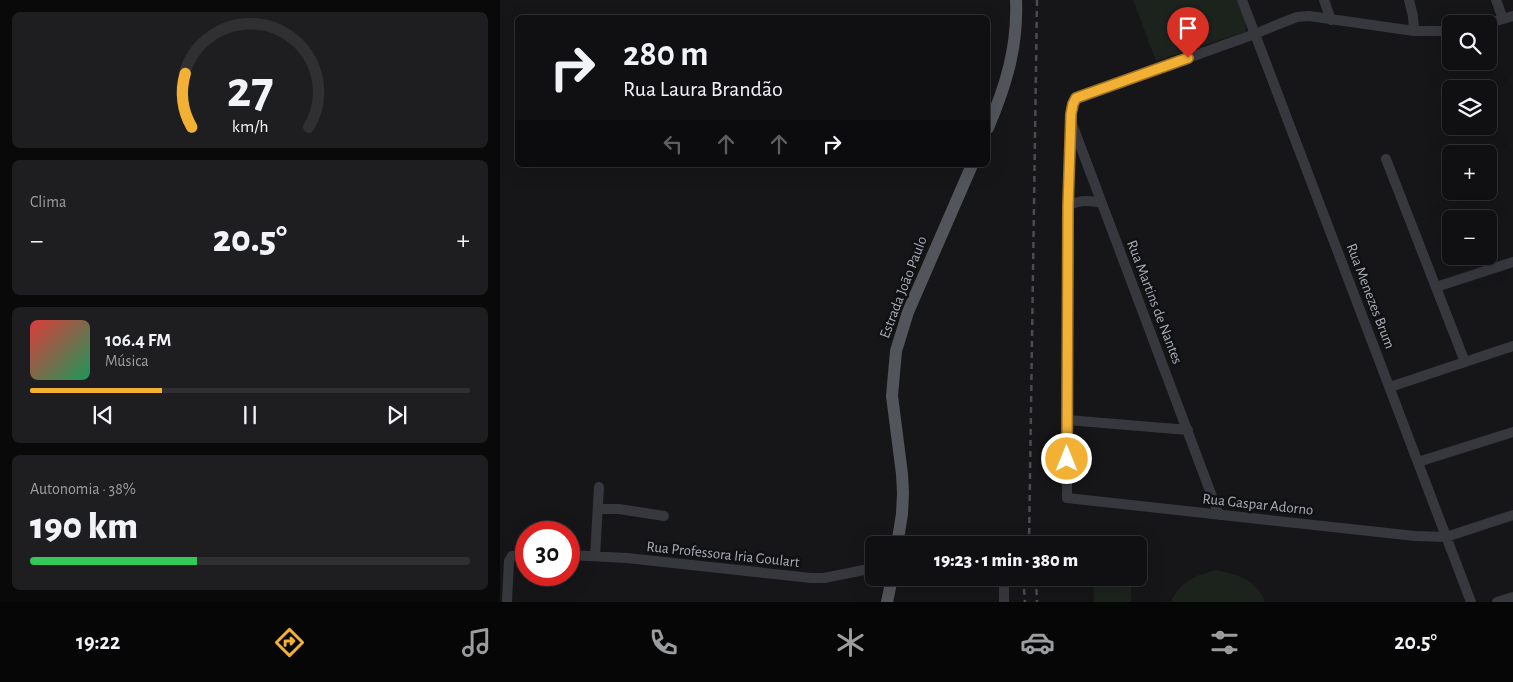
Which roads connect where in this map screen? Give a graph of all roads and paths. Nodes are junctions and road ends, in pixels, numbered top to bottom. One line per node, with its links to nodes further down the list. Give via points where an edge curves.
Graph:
1 (1016, 0): 12 (main road, via 1014,49 1006,83)
2 (1242, 0): 10 (street, Rua Menezes Brum)
3 (1324, 0): 7 (street)
4 (1409, 0): 8 (street)
5 (1496, 0): 6 (street)
6 (1508, 18)
7 (1331, 20): 8 (street); 10 (street, via 1297,17)
8 (1414, 31): 9 (street)
9 (1442, 31)
10 (1255, 34): 11 (street, via 1076,98); 21 (street, Rua Menezes Brum)
11 (1071, 121): 15 (street, Rua Martins de Nantes); 16 (street)
12 (990, 123)
13 (1386, 160): 18 (street)
14 (971, 167): 31 (main road, Estrada João Paulo, via 908,312 896,351 892,396 903,493)
15 (1101, 204): 16 (street, via 1080,201); 23 (street, Rua Martins de Nantes)
16 (1068, 206): 22 (street)
17 (1513, 262): 18 (street)
18 (1436, 287): 20 (street)
19 (1513, 346): 20 (street)
20 (1465, 362): 21 (street)
21 (1390, 387): 25 (street, Rua Menezes Brum)
22 (1067, 420): 23 (street); 30 (street, Rua Gaspar Adorno, via 1067,498)
23 (1188, 430): 30 (street, Rua Martins de Nantes)
24 (1513, 432): 25 (street)
25 (1418, 462): 32 (street, Rua Menezes Brum)
26 (599, 487): 27 (street)
27 (598, 509): 29 (street); 35 (street)
28 (1513, 515): 32 (street, Rua Gaspar Adorno)
29 (664, 516)
30 (1219, 516): 32 (street, Rua Gaspar Adorno, via 1416,536)
31 (899, 536)
32 (1446, 536): 43 (street, Rua Menezes Brum)
33 (580, 555): 35 (street, Rua Professora Iria Goulart)
34 (515, 556): 40 (street, via 509,561)
35 (595, 556): 36 (street, Rua Professora Iria Goulart, via 811,578)
36 (865, 570)
37 (890, 586): 41 (main road)
38 (1004, 586): 42 (street)
39 (1513, 597): 44 (street)
40 (507, 602)
41 (887, 602)
42 (1004, 602)
43 (1471, 602)
44 (1498, 602)

